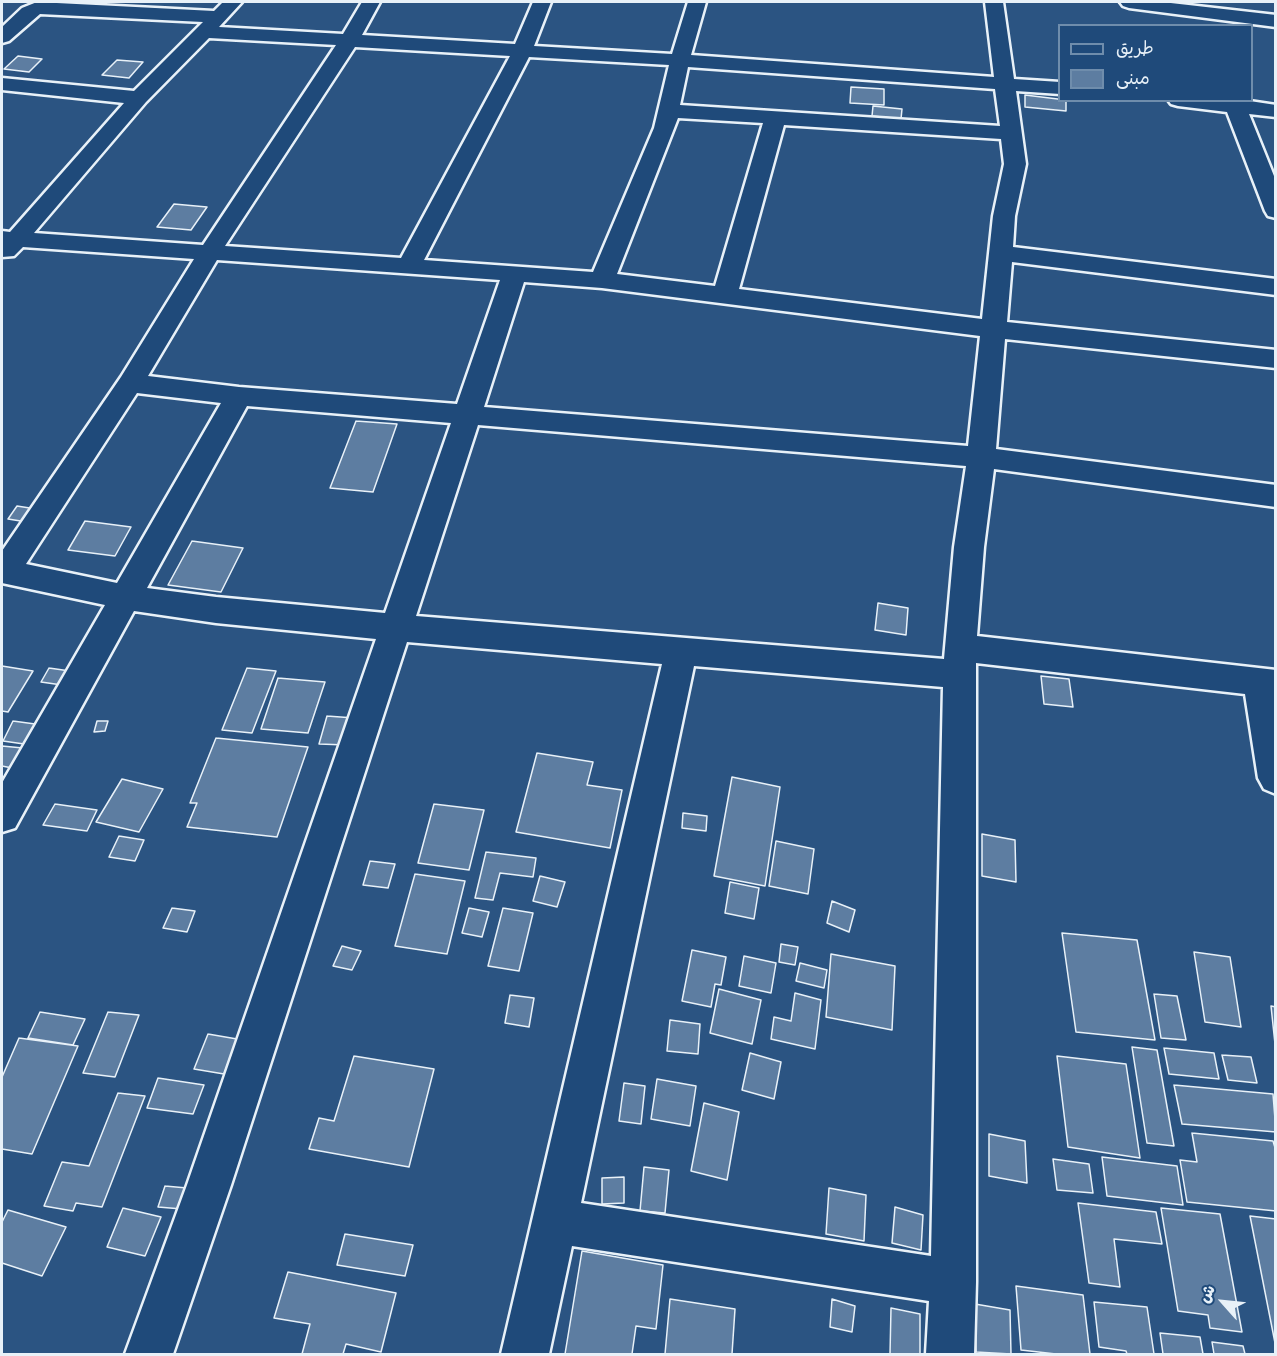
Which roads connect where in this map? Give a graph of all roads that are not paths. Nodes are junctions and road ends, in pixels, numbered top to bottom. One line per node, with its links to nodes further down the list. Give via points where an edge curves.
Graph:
1 (371, 2): 10 (street)
2 (542, 2): 11 (street)
3 (697, 2): 12 (street)
4 (994, 2): 13 (street)
5 (1129, 2): 7 (street)
6 (219, 17): 9 (street, via 37,8); 10 (street); 16 (street)
7 (1198, 19): 8 (street)
8 (1275, 21)
9 (2, 38)
10 (349, 41): 11 (street); 25 (street)
11 (522, 51): 12 (street); 27 (street)
12 (680, 60): 13 (street); 19 (street)
13 (1005, 83): 15 (street); 22 (street)
14 (2, 84): 16 (street)
15 (1058, 88)
16 (139, 98): 24 (street)
17 (1215, 102): 18 (street)
18 (1234, 103): 20 (street); 23 (street)
19 (670, 111): 21 (street); 29 (street, via 659,147)
20 (1275, 111)
21 (775, 118): 22 (street); 31 (street)
22 (1012, 133): 26 (street, via 1014,173)
23 (1275, 206)
24 (6, 245): 25 (street)
25 (209, 253): 27 (street); 34 (street)
26 (1000, 253): 30 (street); 32 (street)
27 (409, 266): 28 (street)
28 (515, 273): 29 (street); 36 (street)
29 (602, 280): 31 (street)
30 (1275, 287)
31 (725, 294): 32 (street)
32 (994, 329): 33 (street); 37 (street)
33 (1275, 360)
34 (130, 383): 35 (street); 39 (street)
35 (239, 396): 36 (street); 40 (street)
36 (467, 414): 37 (street); 41 (street)
37 (981, 457): 38 (street); 43 (street)
38 (1275, 496)
39 (3, 571): 40 (street)
40 (125, 597): 41 (street); 46 (street)
41 (396, 628): 42 (street); 49 (street)
42 (681, 650): 43 (street); 47 (street)
43 (960, 661): 44 (street); 48 (street)
44 (1267, 683): 45 (street)
45 (1275, 778)
46 (2, 816)
47 (554, 1221): 48 (street); 50 (street)
48 (953, 1282): 51 (street)
49 (149, 1354)
50 (525, 1354)
51 (950, 1354)

